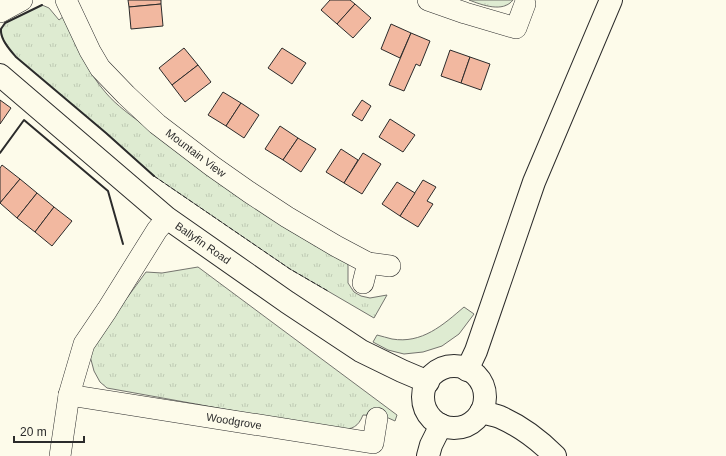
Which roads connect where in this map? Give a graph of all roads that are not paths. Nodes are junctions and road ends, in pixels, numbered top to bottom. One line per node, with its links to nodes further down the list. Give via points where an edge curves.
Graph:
1 (22, 0): 6 (street)
2 (66, 0): 9 (street, Mountain View, via 100,68 157,124 249,192)
3 (428, 0): 5 (street, via 516,28)
4 (612, 0): 12 (street, via 534,182 476,351)
5 (525, 4)
6 (0, 12)
7 (0, 74): 8 (street, Ballyfin Road)
8 (167, 218): 13 (street, Ballyfin Road, via 361,351); 14 (street, via 84,344)
9 (368, 263): 10 (street, Mountain View); 11 (street)
10 (390, 266)
11 (363, 283)
12 (467, 370): 13 (street, via 459,367 441,369 433,374); 15 (street, via 480,380 483,388 485,400)
13 (428, 382): 17 (street, via 424,391 426,411)
14 (69, 395): 16 (street, Woodgrove, via 374,443); 18 (street)
15 (481, 412): 17 (street, via 476,420 459,428); 20 (street, via 501,417 546,447)
16 (377, 418)
17 (441, 425): 19 (street)
18 (60, 456)
19 (428, 456)
20 (555, 456)

